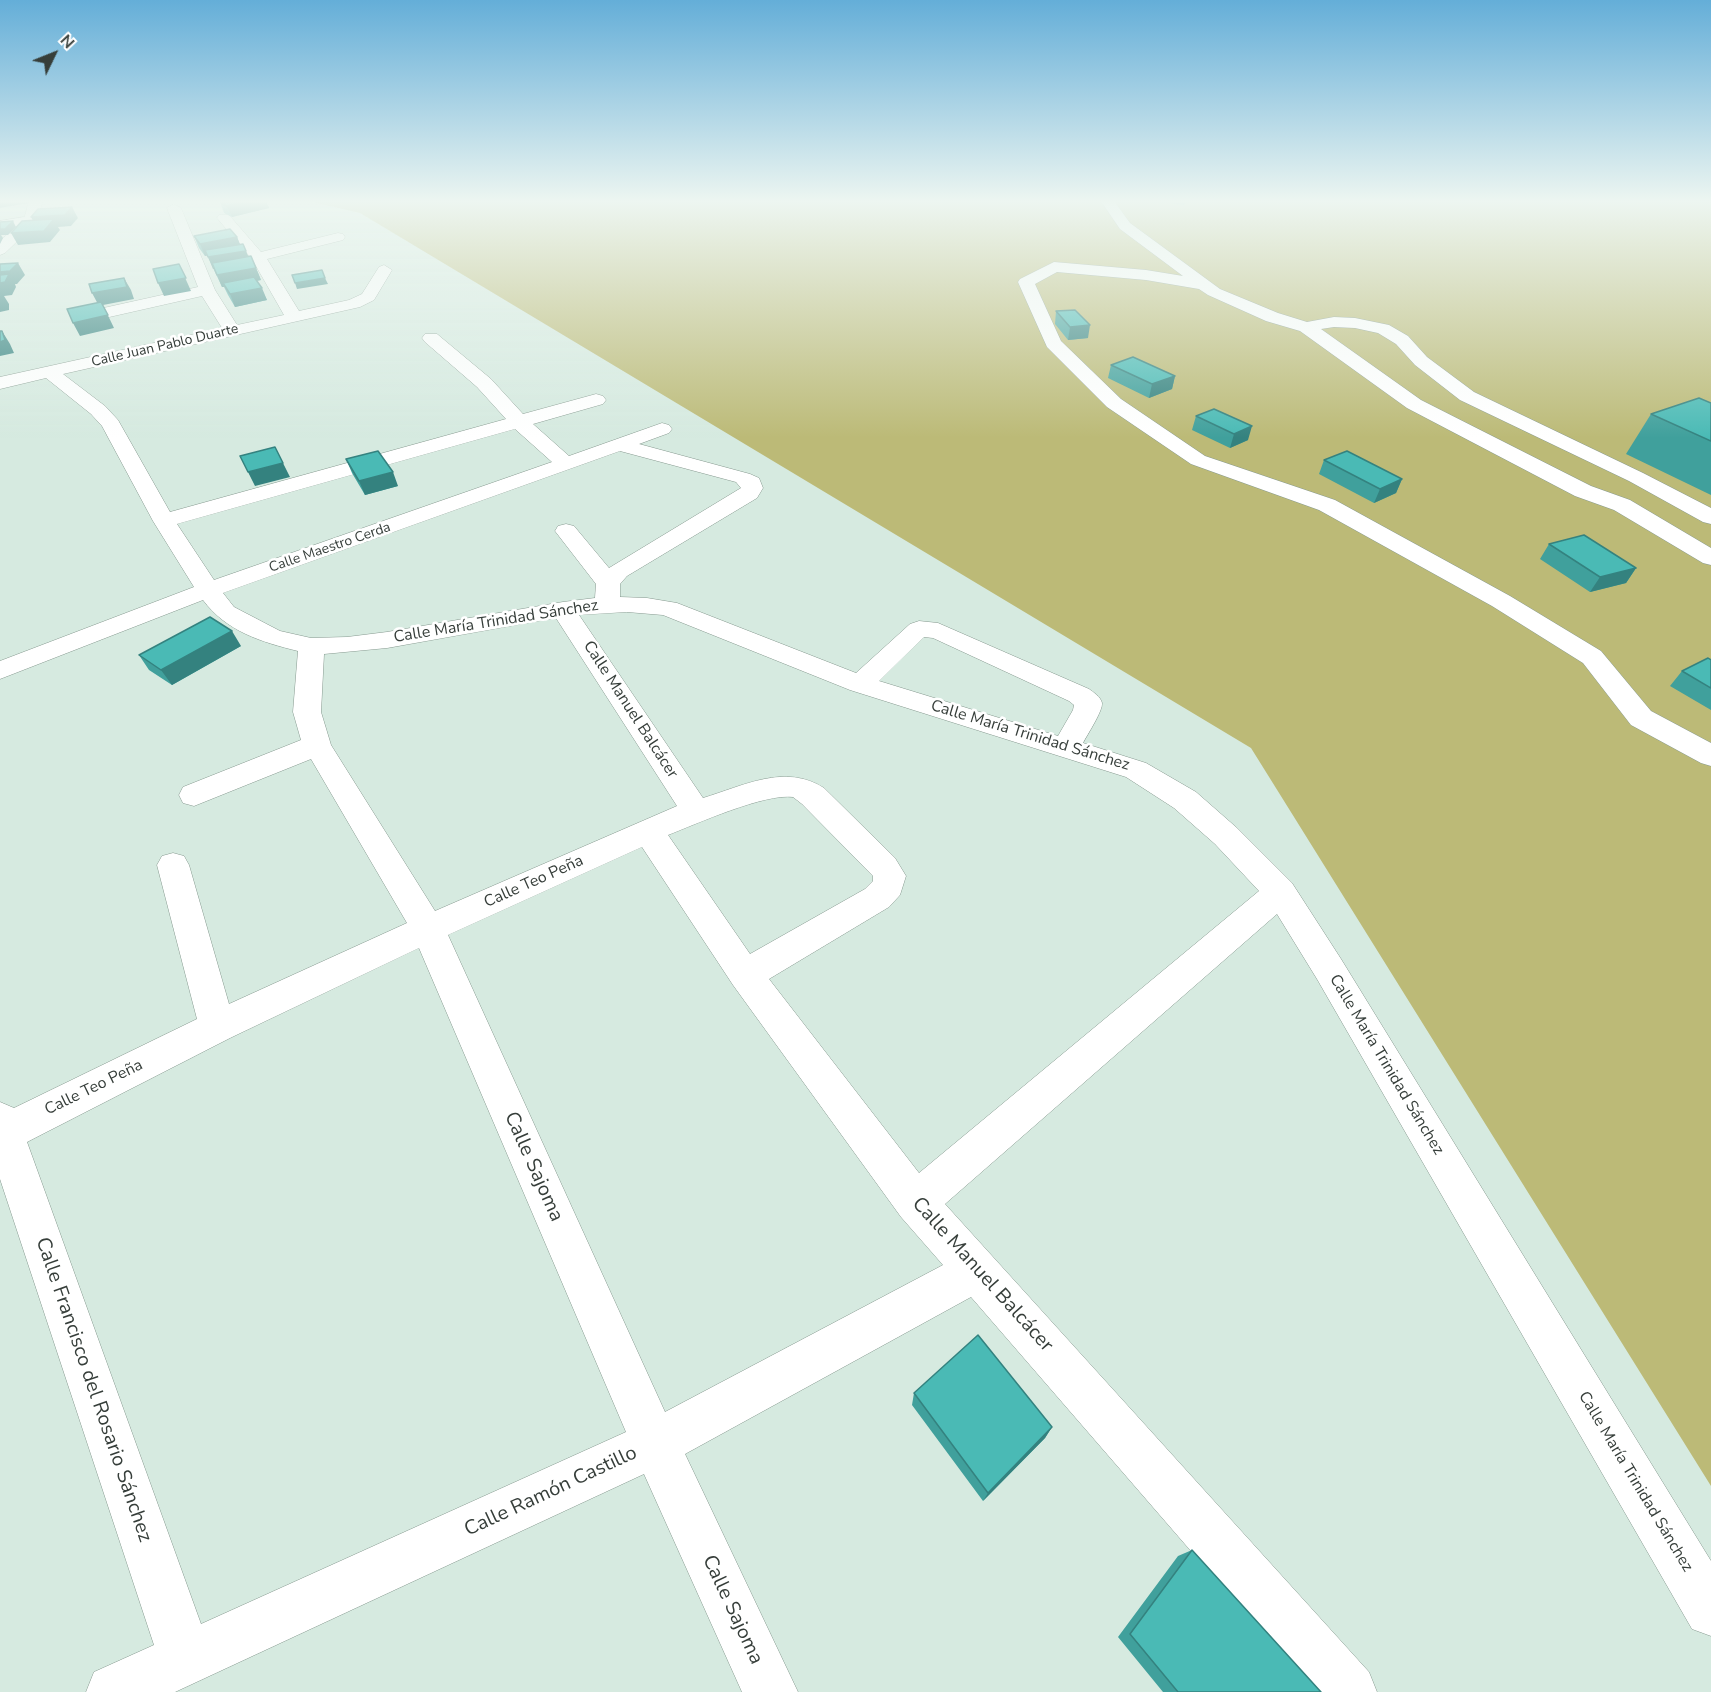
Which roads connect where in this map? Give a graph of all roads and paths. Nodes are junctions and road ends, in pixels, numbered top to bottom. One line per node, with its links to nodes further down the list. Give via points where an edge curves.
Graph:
1 (203, 280): 8 (street)
2 (272, 280): 10 (street)
3 (378, 280): 10 (street, Calle Juan Pablo Duarte, via 363,301)
4 (1030, 280): 35 (street, via 1026,282 1053,343 1114,403 1198,460 1327,505 1501,601 1592,657 1641,718)
5 (1176, 280): 7 (street)
6 (1199, 280): 7 (street)
7 (1206, 285): 11 (street, via 1272,317)
8 (207, 290): 9 (street); 12 (street)
9 (96, 315)
10 (294, 318): 12 (street, Calle Juan Pablo Duarte)
11 (1306, 327): 17 (street, via 1334,322 1383,329 1402,340 1421,361 1467,396); 18 (street, via 1414,404)
12 (232, 331): 14 (street, Calle Juan Pablo Duarte)
13 (431, 338): 19 (street, via 484,383)
14 (50, 372): 15 (street, Calle Juan Pablo Duarte); 24 (street, Calle María Trinidad Sánchez, via 111,424)
15 (0, 383)
16 (596, 400): 19 (street)
17 (1480, 402): 18 (street, via 1463,413); 23 (street)
18 (1442, 418): 26 (street, via 1583,490 1622,505)
19 (518, 421): 22 (street); 24 (street)
20 (662, 429): 21 (street, Calle Maestro Cerda)
21 (619, 445): 22 (street, Calle Maestro Cerda); 28 (street, via 743,478 752,488 634,561)
22 (566, 464): 27 (street, Calle Maestro Cerda)
23 (1711, 517)
24 (164, 521): 27 (street, Calle María Trinidad Sánchez)
25 (566, 531): 28 (street)
26 (1711, 558)
27 (208, 590): 30 (street, Calle María Trinidad Sánchez, via 225,612 248,626 272,638); 31 (street, Calle Maestro Cerda)
28 (607, 593): 29 (street, Calle María Trinidad Sánchez); 32 (street, Calle María Trinidad Sánchez, via 668,608)
29 (563, 609): 30 (street, Calle María Trinidad Sánchez, via 383,641); 37 (street, Calle Manuel Balcácer)
30 (311, 646): 33 (street, Calle Sajoma, via 307,712)
31 (0, 671)
32 (860, 684): 34 (street, Calle María Trinidad Sánchez); 34 (street, via 919,629 938,631 1088,703)
33 (317, 745): 36 (street); 41 (street, Calle Sajoma)
34 (1067, 747): 40 (street, Calle María Trinidad Sánchez, via 1136,770 1185,800)
35 (1711, 756)
36 (194, 795)
37 (696, 811): 38 (street, Calle Teo Peña); 42 (street, Calle Teo Peña, via 774,787 801,788 890,876 888,886 877,898)
38 (648, 831): 41 (street, Calle Teo Peña); 42 (street, Calle Manuel Balcácer)
39 (173, 865): 43 (street)
40 (1280, 892): 45 (street); 48 (street, Calle María Trinidad Sánchez)
41 (428, 929): 43 (street, Calle Teo Peña); 47 (street, Calle Sajoma)
42 (745, 975): 45 (street, Calle Manuel Balcácer)
43 (217, 1027): 44 (street, Calle Teo Peña)
44 (1, 1129): 49 (street, Calle Francisco del Rosario Sánchez)
45 (916, 1202): 46 (street, Calle Manuel Balcácer)
46 (978, 1270): 47 (street, Calle Ramón Castillo); 52 (street, Calle Manuel Balcácer)
47 (656, 1444): 49 (street, Calle Ramón Castillo); 51 (street, Calle Sajoma)
48 (1711, 1610)
49 (186, 1659): 50 (street, Calle Ramón Castillo)
50 (114, 1692)
51 (770, 1692)
52 (1349, 1692)

